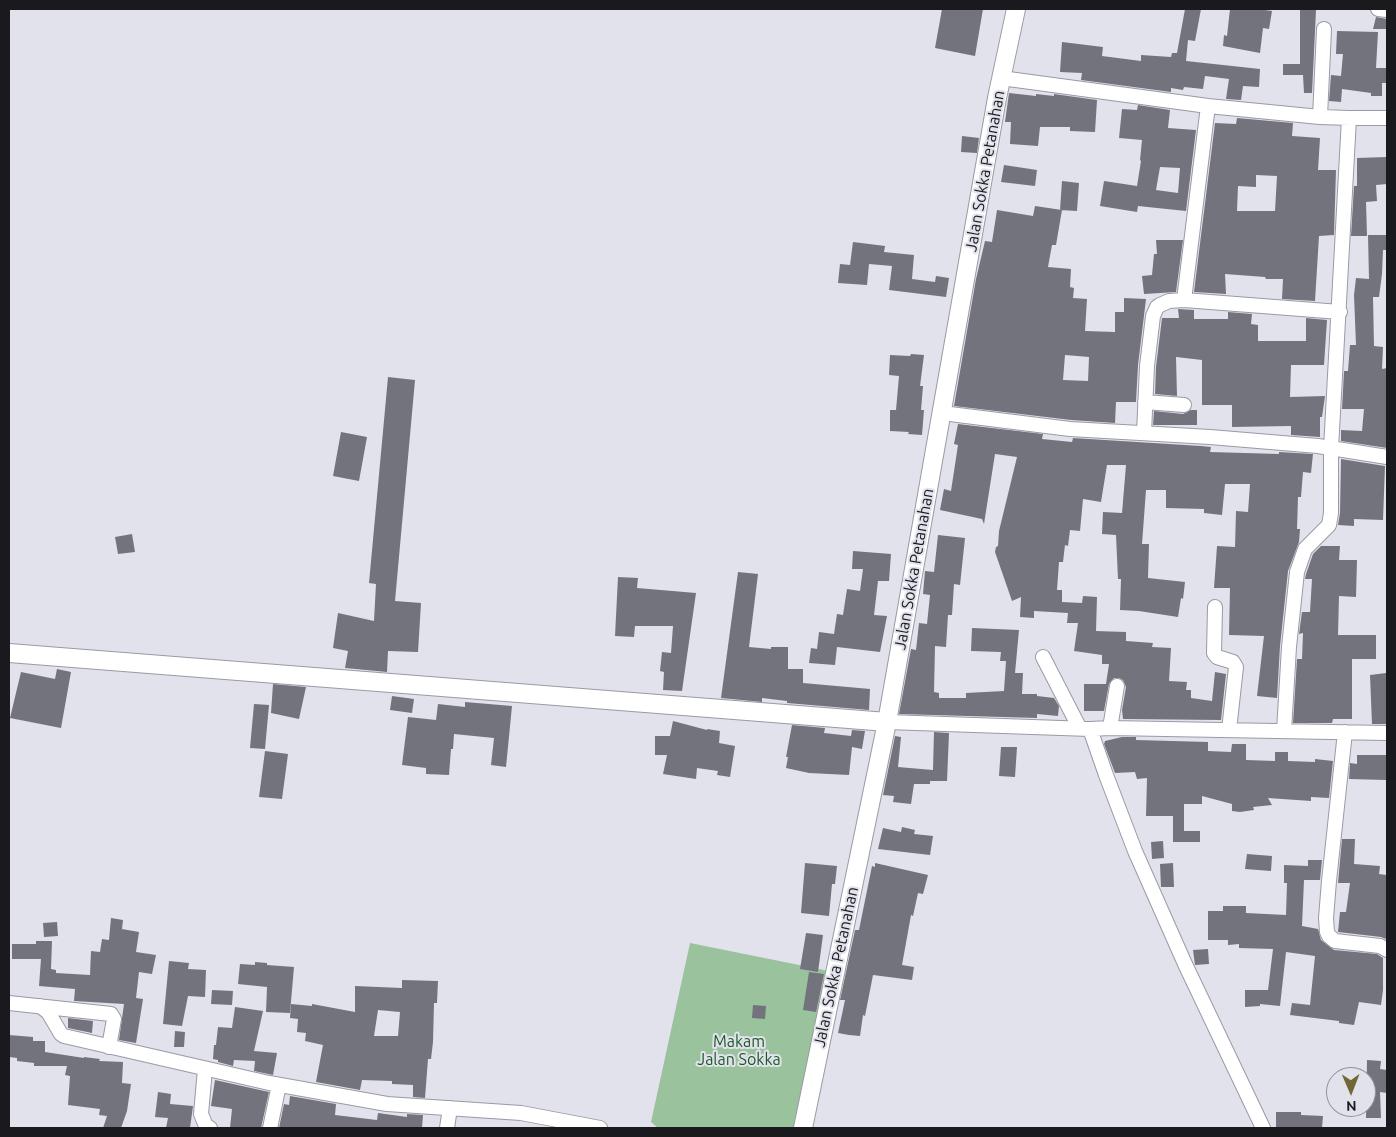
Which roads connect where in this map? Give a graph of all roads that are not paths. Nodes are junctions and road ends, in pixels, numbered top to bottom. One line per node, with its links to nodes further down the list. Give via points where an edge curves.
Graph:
1 (1016, 9): 5 (street, Jalan Sokka Petanahan)
2 (1378, 9): 3 (street)
3 (1387, 10)
4 (1324, 29): 7 (street)
5 (1001, 78): 6 (street); 14 (street, Jalan Sokka Petanahan)
6 (1208, 106): 7 (street); 10 (street)
7 (1320, 116): 8 (street)
8 (1350, 118): 9 (street); 11 (street)
9 (1387, 118)
10 (1184, 300): 11 (street); 12 (street, via 1164,302 1153,316)
11 (1340, 312): 16 (street)
12 (1146, 402): 13 (street); 15 (street)
13 (1184, 405)
14 (942, 413): 15 (street, via 1070,429); 22 (street, Jalan Sokka Petanahan)
15 (1144, 433): 16 (street)
16 (1331, 449): 17 (street); 26 (street, via 1330,520 1308,544 1297,572)
17 (1387, 457)
18 (1215, 607): 25 (street, via 1214,653 1233,662 1236,667)
19 (9, 653): 22 (street)
20 (1043, 657): 23 (street)
21 (1118, 686): 24 (street)
22 (887, 722): 23 (street); 40 (street, Jalan Sokka Petanahan)
23 (1085, 728): 24 (street); 41 (street, via 1185,964)
24 (1110, 728): 25 (street)
25 (1229, 730): 26 (street)
26 (1284, 731): 27 (street)
27 (1345, 732): 28 (street); 29 (street, via 1329,881 1327,932 1336,941 1380,946)
28 (1387, 733)
29 (1387, 950)
30 (9, 1003): 31 (street)
31 (40, 1006): 32 (street, via 64,1036); 32 (street, via 111,1014 114,1019)
32 (109, 1047): 33 (street)
33 (205, 1069): 34 (street); 36 (street, via 201,1114)
34 (279, 1085): 35 (street, via 387,1104); 37 (street)
35 (450, 1108): 38 (street); 39 (street, via 521,1113)
36 (210, 1128)
37 (270, 1128)
38 (447, 1128)
39 (600, 1128)
40 (803, 1128)
41 (1263, 1128)

